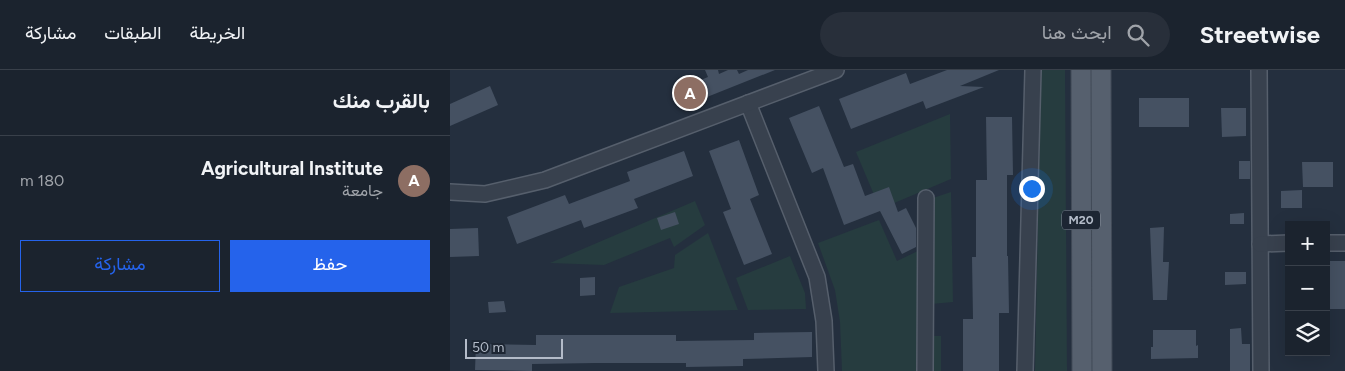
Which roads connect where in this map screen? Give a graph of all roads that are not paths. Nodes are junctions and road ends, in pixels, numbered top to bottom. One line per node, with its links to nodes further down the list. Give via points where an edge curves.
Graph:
1 (836, 70): 6 (street)
2 (1033, 70): 15 (street)
3 (1081, 70): 16 (main road, M20)
4 (1101, 70): 17 (main road, M20)
5 (1259, 70): 12 (street)
6 (748, 103): 7 (street, via 545,180 485,194); 13 (street, via 817,277 824,320)
7 (450, 192)
8 (926, 198): 14 (street)
9 (1285, 243): 12 (street)
10 (1330, 243): 11 (street)
11 (1345, 243)
12 (1260, 244): 18 (street)
13 (826, 371)
14 (925, 371)
15 (1024, 371)
16 (1082, 371)
17 (1102, 371)
18 (1261, 371)

